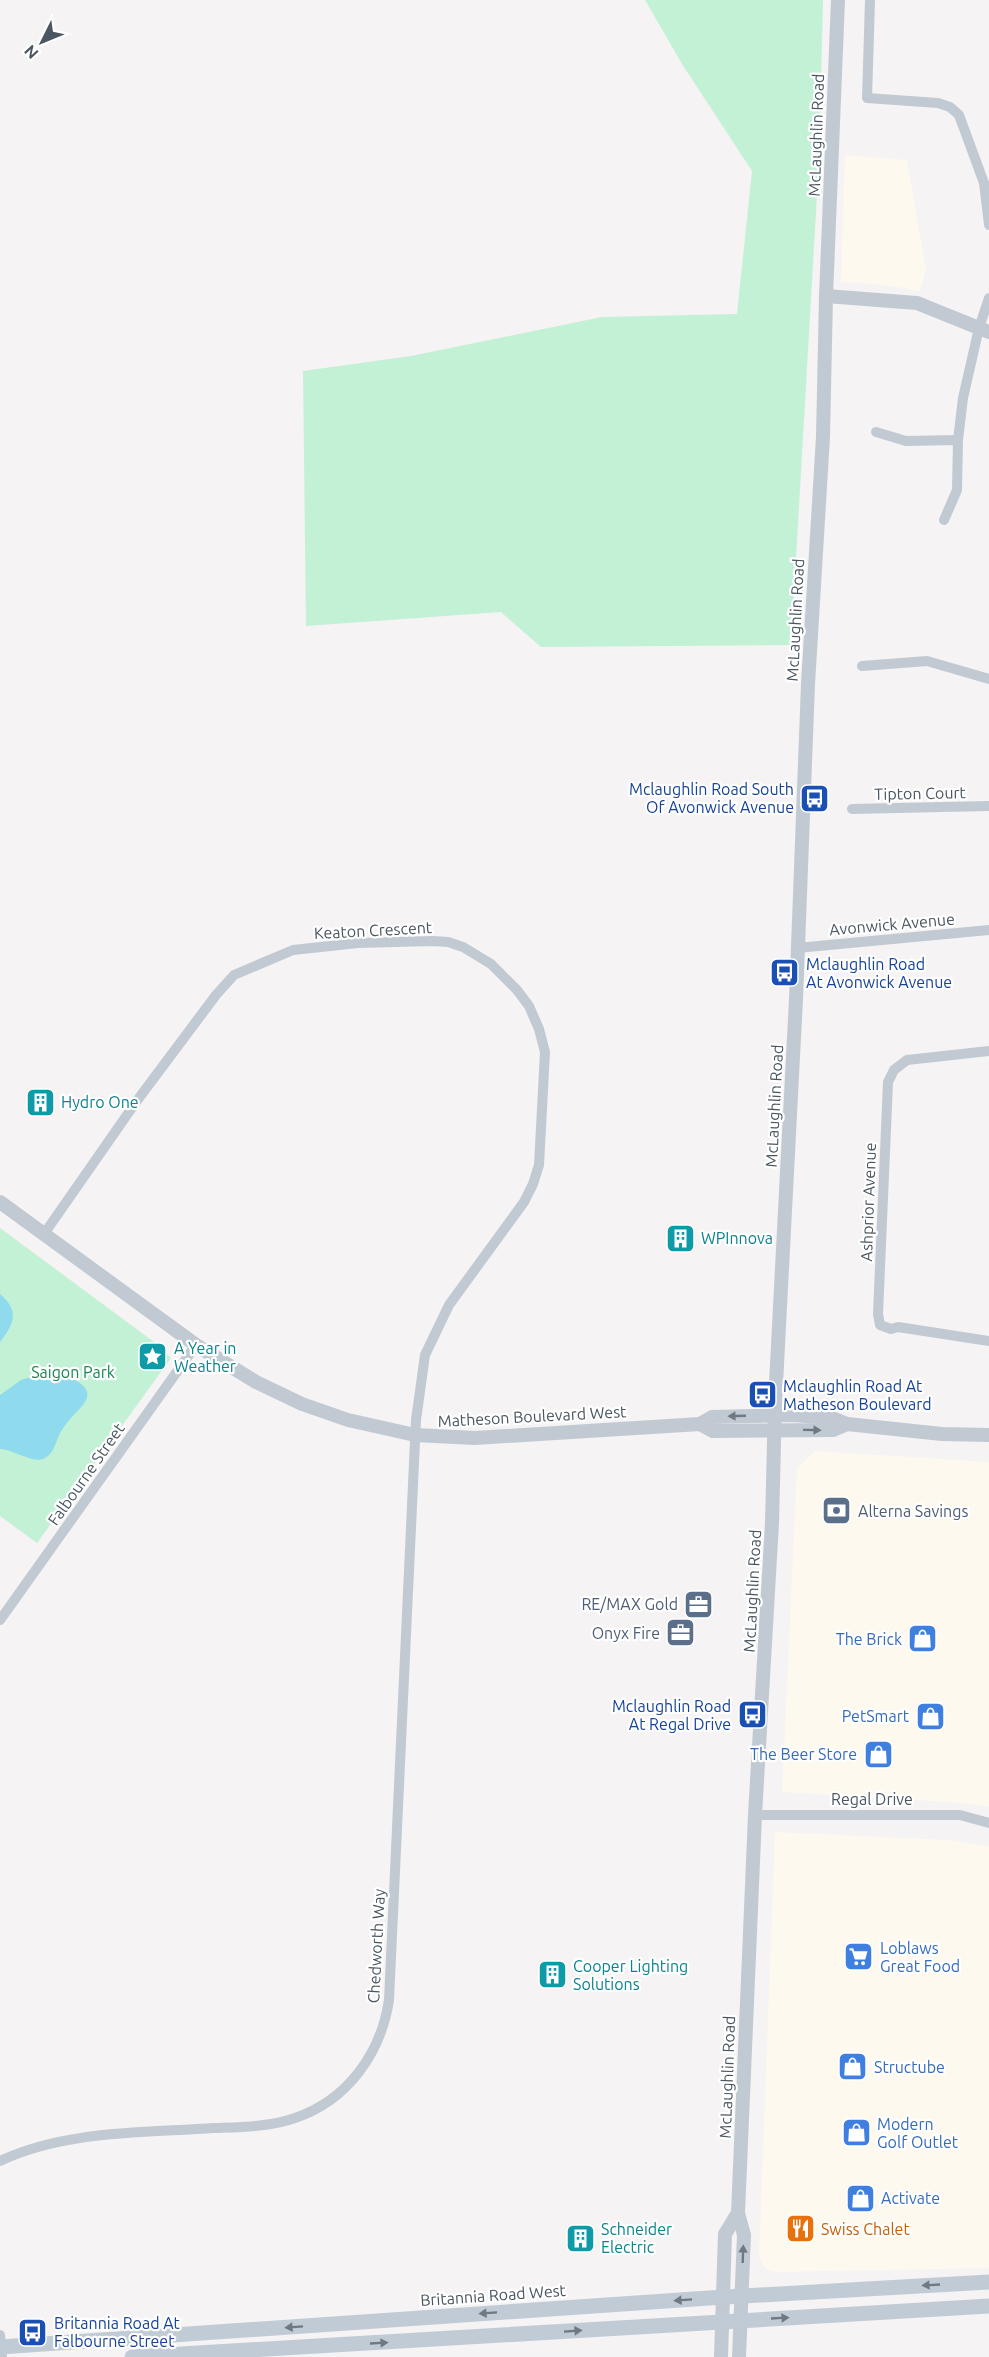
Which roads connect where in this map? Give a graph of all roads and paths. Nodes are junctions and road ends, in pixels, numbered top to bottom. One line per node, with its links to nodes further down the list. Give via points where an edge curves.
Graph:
1 (838, 0): 4 (street, McLaughlin Road)
2 (870, 0): 3 (street, via 867,98 938,103 959,115 984,183)
3 (989, 225)
4 (826, 296): 6 (street, via 917,303); 15 (street, McLaughlin Road, via 823,437)
5 (989, 298): 6 (street)
6 (984, 330): 8 (street, via 963,398)
7 (876, 432): 8 (street, via 906,441)
8 (958, 440): 9 (street, via 957,490)
9 (944, 520)
10 (862, 666): 11 (street, via 927,661)
11 (989, 679)
12 (989, 806): 13 (street, Tipton Court)
13 (852, 809)
14 (989, 930): 15 (street, Avonwick Avenue)
15 (797, 948): 21 (street, McLaughlin Road)
16 (989, 1051): 19 (street, Ashprior Avenue, via 907,1060 888,1082 879,1314 884,1328)
17 (0, 1202): 18 (street, Matheson Boulevard West)
18 (44, 1234): 20 (street, Matheson Boulevard West); 26 (street, Keaton Crescent, via 136,1102 234,975 293,950 433,941 463,947 491,964 517,990 539,1029 545,1052 539,1165 524,1202 449,1305 425,1355)
19 (989, 1341)
20 (196, 1345): 26 (street, Matheson Boulevard West, via 256,1382 302,1404); 27 (street, Falbourne Street)
21 (776, 1415): 22 (street, Matheson Boulevard West, one-way to 22, via 712,1417); 23 (street, Matheson Boulevard West, via 832,1418); 24 (street, McLaughlin Road)
22 (700, 1424): 24 (street, Matheson Boulevard West, via 713,1431); 26 (street, Matheson Boulevard West, via 475,1438)
23 (847, 1424): 24 (street, Matheson Boulevard West, one-way to 23, via 833,1430); 25 (street, Matheson Boulevard West)
24 (775, 1430): 28 (street, McLaughlin Road)
25 (989, 1435)
26 (415, 1436): 30 (street, Chedworth Way, via 389,2000 372,2053 339,2094 287,2121 92,2137 40,2146)
27 (0, 1620)
28 (755, 1815): 29 (street, Regal Drive, via 960,1815); 31 (street, McLaughlin Road)
29 (989, 1823)
30 (0, 2162)
31 (738, 2213): 33 (street, McLaughlin Road, one-way to 31, via 744,2235); 34 (street, McLaughlin Road, via 725,2234)
32 (989, 2282): 33 (main road, Britannia Road West, one-way to 33)
33 (741, 2296): 34 (main road, Britannia Road West); 36 (street, McLaughlin Road)
34 (723, 2297): 37 (street, McLaughlin Road); 38 (main road, Britannia Road West, one-way to 38)
35 (989, 2306): 36 (main road, one-way to 35)
36 (740, 2320): 37 (main road); 41 (street, McLaughlin Road)
37 (722, 2321): 39 (main road, one-way to 37); 40 (street, McLaughlin Road)
38 (1, 2346)
39 (132, 2357)
40 (720, 2357)
41 (739, 2357)

